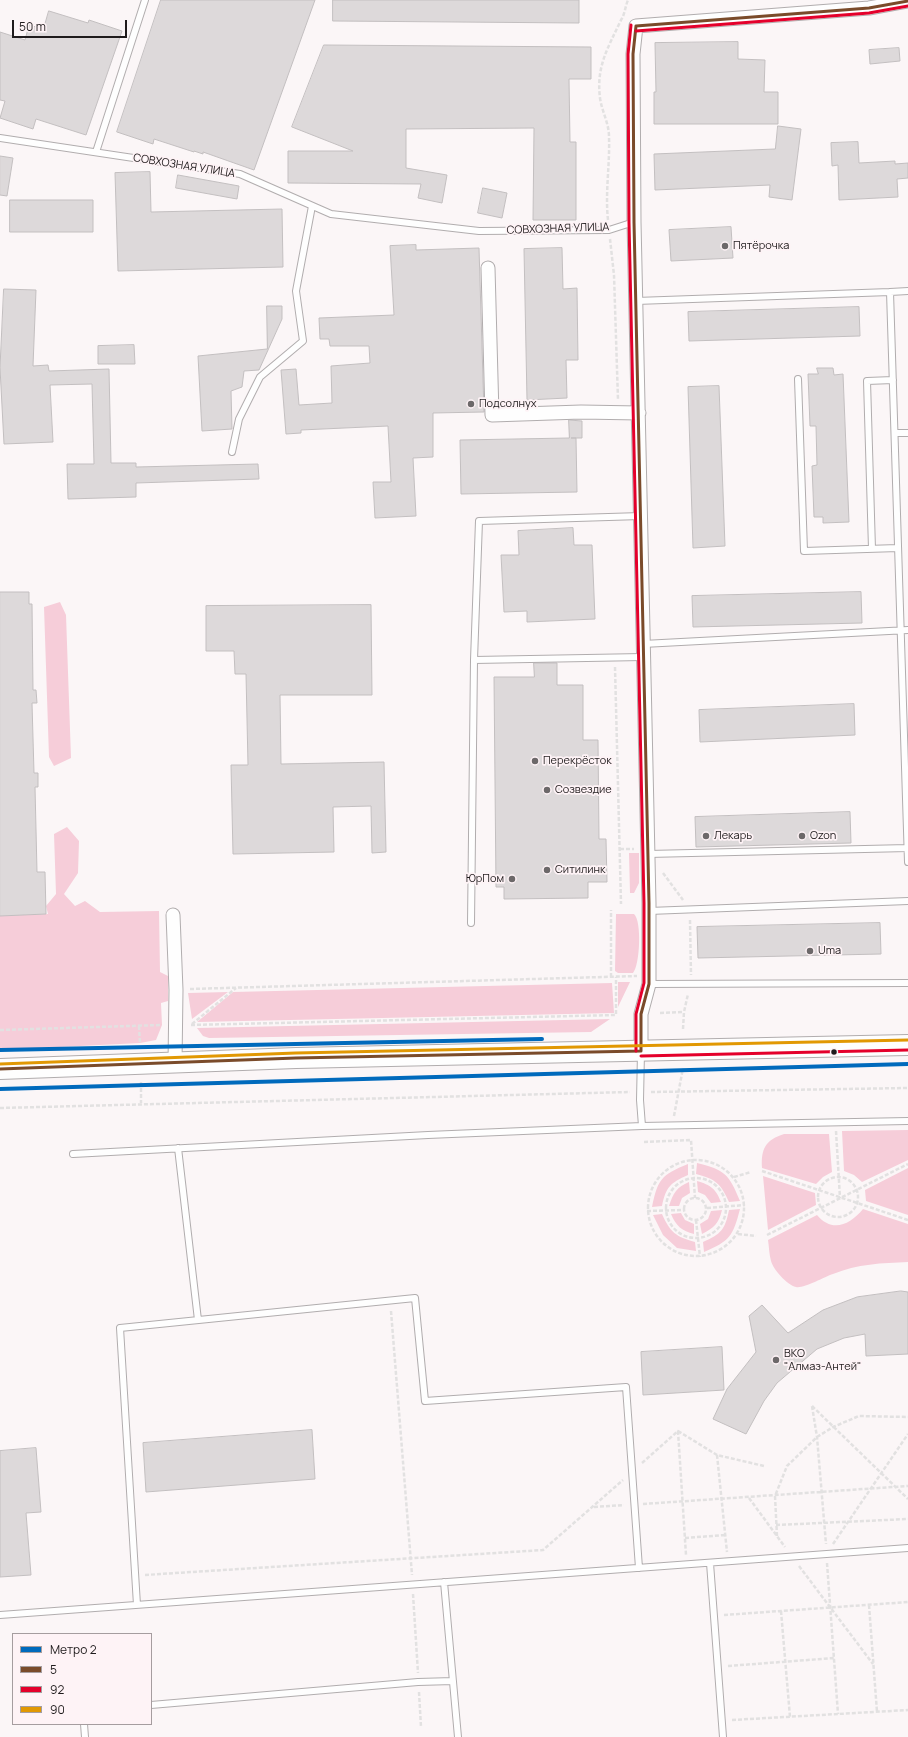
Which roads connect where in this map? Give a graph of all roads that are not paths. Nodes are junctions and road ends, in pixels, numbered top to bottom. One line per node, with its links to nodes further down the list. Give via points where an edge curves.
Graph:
1 (145, 0): 4 (lane)
2 (908, 1): 6 (street, via 869,8 636,26 633,54)
3 (0, 138): 4 (lane, СОВХОЗНАЯ УЛИЦА)
4 (96, 152): 5 (lane, СОВХОЗНАЯ УЛИЦА, via 240,174)
5 (312, 206): 6 (lane, СОВХОЗНАЯ УЛИЦА, via 331,214 479,231 609,230); 16 (lane, via 296,291 304,341 260,377 239,419)
6 (634, 222): 10 (street)
7 (488, 268): 13 (street, via 492,415)
8 (908, 291): 9 (lane)
9 (890, 292): 10 (lane); 12 (lane)
10 (636, 301): 13 (street)
11 (798, 379): 19 (lane, via 804,551)
12 (893, 380): 14 (lane); 19 (lane, via 867,381)
13 (639, 413): 17 (street)
14 (895, 433): 15 (lane); 18 (lane)
15 (908, 433)
16 (232, 452)
17 (641, 516): 22 (street); 23 (lane, via 479,521)
18 (898, 548): 19 (lane); 20 (lane)
19 (872, 549)
20 (901, 630): 21 (lane); 22 (lane); 24 (lane)
21 (908, 630)
22 (643, 650): 23 (lane, via 615,656); 25 (street)
23 (474, 660): 30 (lane)
24 (908, 848): 25 (lane); 26 (lane)
25 (644, 851): 28 (street)
26 (908, 862)
27 (908, 900): 28 (lane)
28 (649, 911): 31 (street)
29 (173, 915): 35 (street)
30 (471, 923)
31 (649, 980): 32 (lane, via 691,984); 34 (street, via 642,1014)
32 (908, 983)
33 (908, 1045): 34 (main road)
34 (641, 1051): 35 (main road); 38 (lane)
35 (175, 1063): 36 (main road)
36 (0, 1069)
37 (908, 1121): 38 (lane)
38 (642, 1126): 39 (lane)
39 (178, 1148): 40 (lane); 41 (lane)
40 (73, 1154)
41 (198, 1320): 44 (lane, via 415,1298 425,1401 626,1387); 46 (lane, via 120,1328)
42 (908, 1548): 43 (lane)
43 (710, 1563): 44 (lane); 53 (lane)
44 (639, 1568): 45 (lane)
45 (444, 1582): 46 (lane); 48 (lane)
46 (137, 1605): 47 (lane)
47 (0, 1615)
48 (453, 1681): 49 (lane); 52 (lane)
49 (152, 1705)
50 (84, 1725): 51 (lane)
51 (85, 1737)
52 (458, 1737)
53 (723, 1737)

